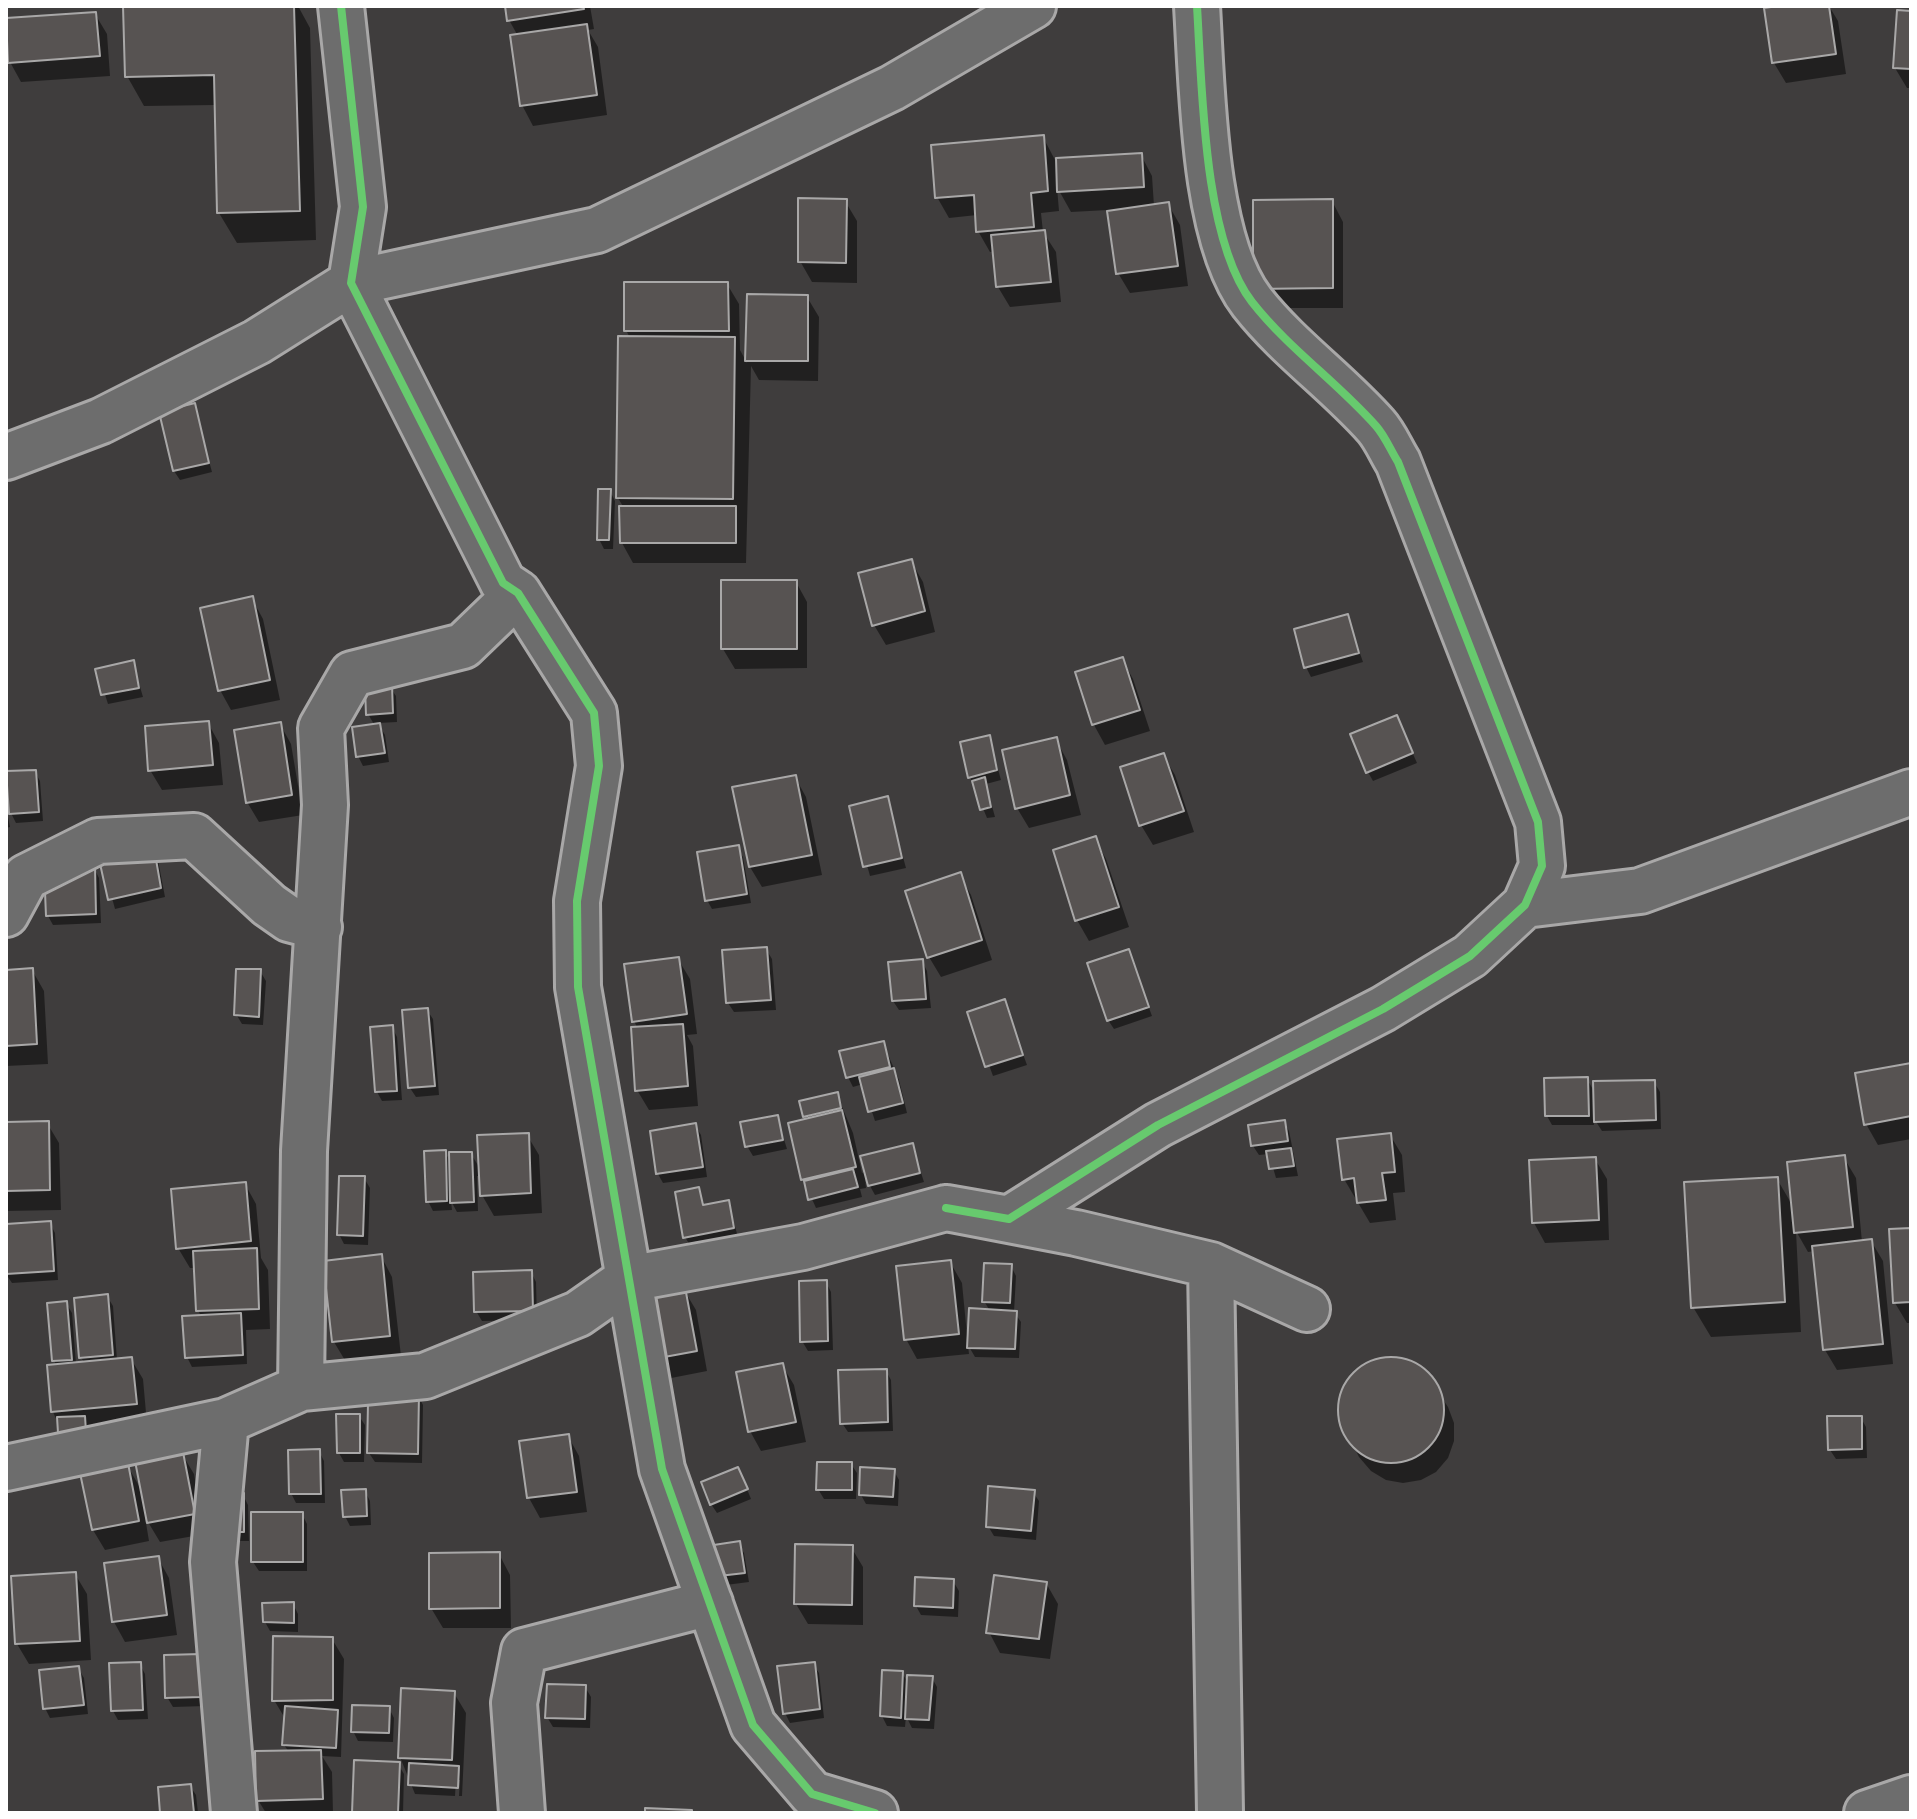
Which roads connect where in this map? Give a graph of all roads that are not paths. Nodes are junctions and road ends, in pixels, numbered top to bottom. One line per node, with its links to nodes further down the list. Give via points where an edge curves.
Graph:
1 (341, 6): 4 (street, via 363,207)
2 (1033, 6): 4 (street, via 892,88 597,230)
3 (1197, 6): 8 (street, via 1204,112 1231,266 1250,300 1378,428 1398,462 1538,822 1542,866)
4 (351, 283): 5 (street, via 257,342 101,421); 6 (street, via 503,583)
5 (6, 457)
6 (518, 593): 10 (street, via 463,646 352,674 321,728 325,805); 13 (street, via 594,713 599,766 577,901 578,987)
7 (1911, 792): 8 (street, via 1640,891)
8 (1525, 905): 11 (street, via 1470,956 1383,1009 1158,1125 1009,1219)
9 (6, 914): 10 (street, via 26,877 98,841 194,836 269,905 289,919)
10 (319, 927): 15 (street, via 303,1166)
11 (946, 1208): 12 (street); 13 (street, via 803,1247)
12 (1211, 1265): 14 (street); 23 (street)
13 (628, 1279): 15 (street, via 578,1314 425,1376); 18 (street, via 662,1469)
14 (1307, 1309)
15 (301, 1388): 16 (street)
16 (226, 1421): 17 (street); 20 (street, via 213,1562)
17 (6, 1468)
18 (710, 1603): 21 (street, via 524,1651 514,1703); 22 (street, via 753,1725 812,1794)
19 (1911, 1798): 24 (street)
20 (234, 1813)
21 (522, 1813)
22 (875, 1813)
23 (1220, 1813)
24 (1867, 1813)

